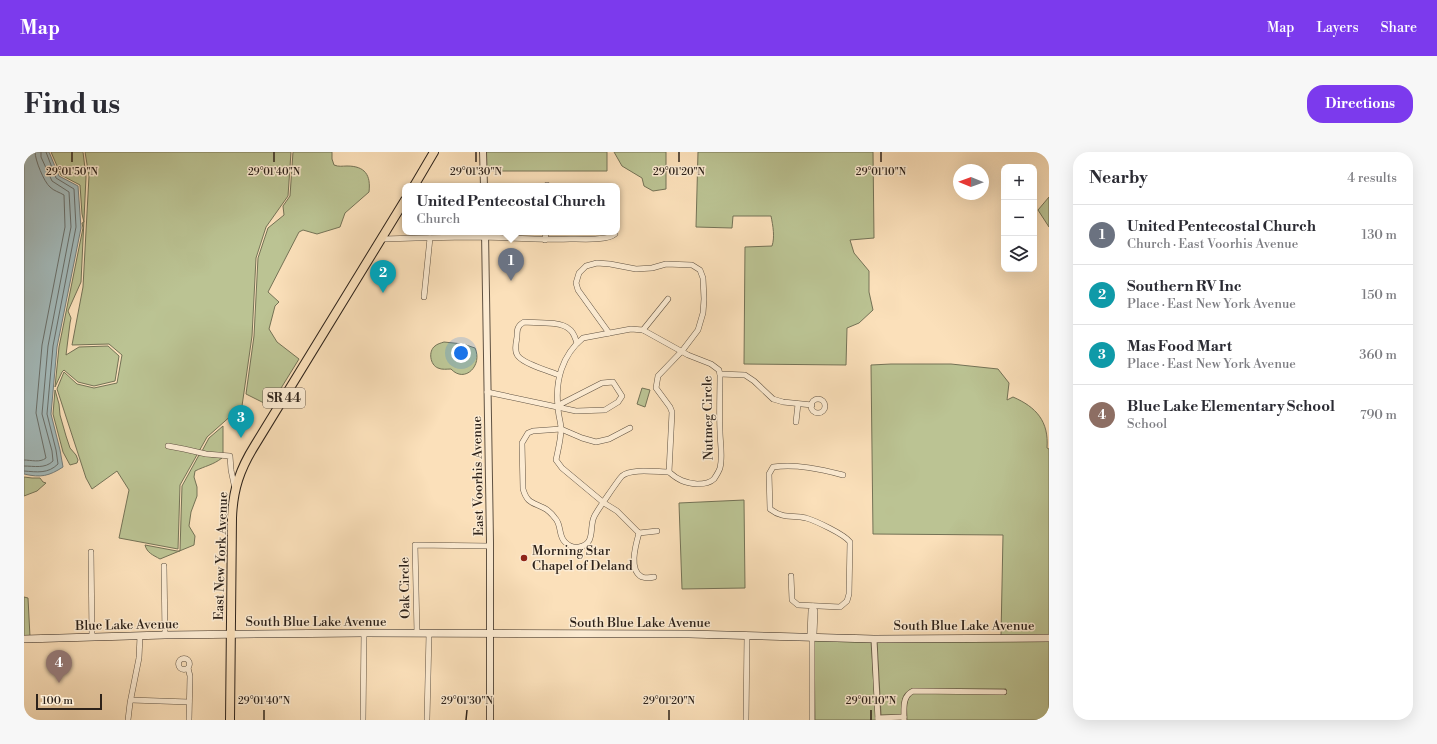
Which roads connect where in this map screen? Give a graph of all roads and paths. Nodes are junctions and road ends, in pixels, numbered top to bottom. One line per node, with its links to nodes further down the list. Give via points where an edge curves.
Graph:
1 (434, 152): 3 (main road)
2 (483, 152): 4 (street)
3 (416, 183)
4 (484, 183)
5 (402, 205): 10 (main road, East New York Avenue / SR 44)
6 (485, 235): 9 (street); 11 (street); 20 (street, East Voorhis Avenue)
7 (546, 235): 11 (street)
8 (614, 235): 11 (street, via 608,238)
9 (430, 238): 10 (street); 12 (street)
10 (381, 239): 30 (main road, East New York Avenue / SR 44, via 251,451)
11 (545, 240)
12 (424, 297)
13 (668, 299): 14 (street)
14 (643, 330): 15 (street, via 631,329); 17 (street, Nutmeg Circle)
15 (609, 333): 16 (street, via 583,338); 17 (street, via 578,290 576,283 579,273 586,266 597,263 636,269 666,264 692,265 700,270 703,278 703,313 698,330)
16 (577, 343): 19 (street, via 566,357); 19 (street, via 569,328 562,325 524,322 519,324 516,351 518,357)
17 (682, 352): 18 (street, Nutmeg Circle, via 711,364); 28 (street, via 658,376 656,388 672,412)
18 (720, 374): 21 (street, via 745,375 773,399); 28 (street, Nutmeg Circle, via 721,447 720,468 717,474 713,480 699,484 684,482)
19 (558, 375): 23 (street)
20 (487, 392): 23 (street); 34 (street, East Voorhis Avenue)
21 (798, 404): 22 (street); 24 (street)
22 (812, 405)
23 (557, 406): 23 (street, via 576,411 605,410 618,402 622,396 613,382 602,383); 26 (street)
24 (796, 422)
25 (630, 428): 26 (street, via 609,439 596,442)
26 (561, 429): 31 (street, via 556,460); 31 (street, via 533,431 524,438 523,489 528,501 545,508 557,519 564,542 575,547 586,544 590,539 594,517)
27 (168, 446): 30 (street, via 230,456)
28 (669, 472): 31 (street, via 632,472 622,476)
29 (843, 476): 39 (street, via 827,470 783,466 773,467 769,474 770,509 777,515 807,518 845,536 850,542 847,601 840,607)
30 (235, 490): 44 (main road, East New York Avenue / SR 44, via 232,518)
31 (604, 503): 33 (street, via 617,511)
32 (657, 531): 33 (street)
33 (639, 533): 38 (street, via 635,549 635,569 643,578)
34 (490, 546): 41 (street, Oak Circle, via 415,545); 45 (street, East Voorhis Avenue)
35 (91, 552): 48 (street)
36 (164, 566): 43 (street)
37 (790, 576): 39 (street, via 792,600 798,605)
38 (654, 578)
39 (813, 607): 49 (street, via 810,611)
40 (364, 633): 41 (main road, South Blue Lake Avenue); 44 (main road, South Blue Lake Avenue); 63 (street)
41 (417, 634): 42 (main road, South Blue Lake Avenue)
42 (429, 634): 45 (main road, South Blue Lake Avenue); 58 (street)
43 (165, 635): 44 (main road, Blue Lake Avenue); 46 (main road, Blue Lake Avenue)
44 (230, 635): 62 (main road, East New York Avenue / SR 44)
45 (490, 635): 47 (main road, South Blue Lake Avenue); 64 (street, East Voorhis Avenue)
46 (140, 636): 48 (main road, Blue Lake Avenue); 55 (street, via 138,669)
47 (747, 636): 49 (main road, South Blue Lake Avenue); 65 (street)
48 (92, 637): 51 (main road, Blue Lake Avenue)
49 (812, 637): 52 (main road, South Blue Lake Avenue); 66 (street)
50 (1049, 638): 52 (main road, South Blue Lake Avenue)
51 (24, 639)
52 (874, 639): 59 (street)
53 (188, 668): 56 (street)
54 (1004, 692): 57 (street, via 913,691 905,698)
55 (131, 700): 56 (street); 60 (street)
56 (189, 702): 61 (street)
57 (904, 718): 59 (street)
58 (427, 719)
59 (878, 719)
60 (128, 720)
61 (189, 720)
62 (230, 720)
63 (363, 720)
64 (490, 720)
65 (746, 720)
66 (812, 720)

